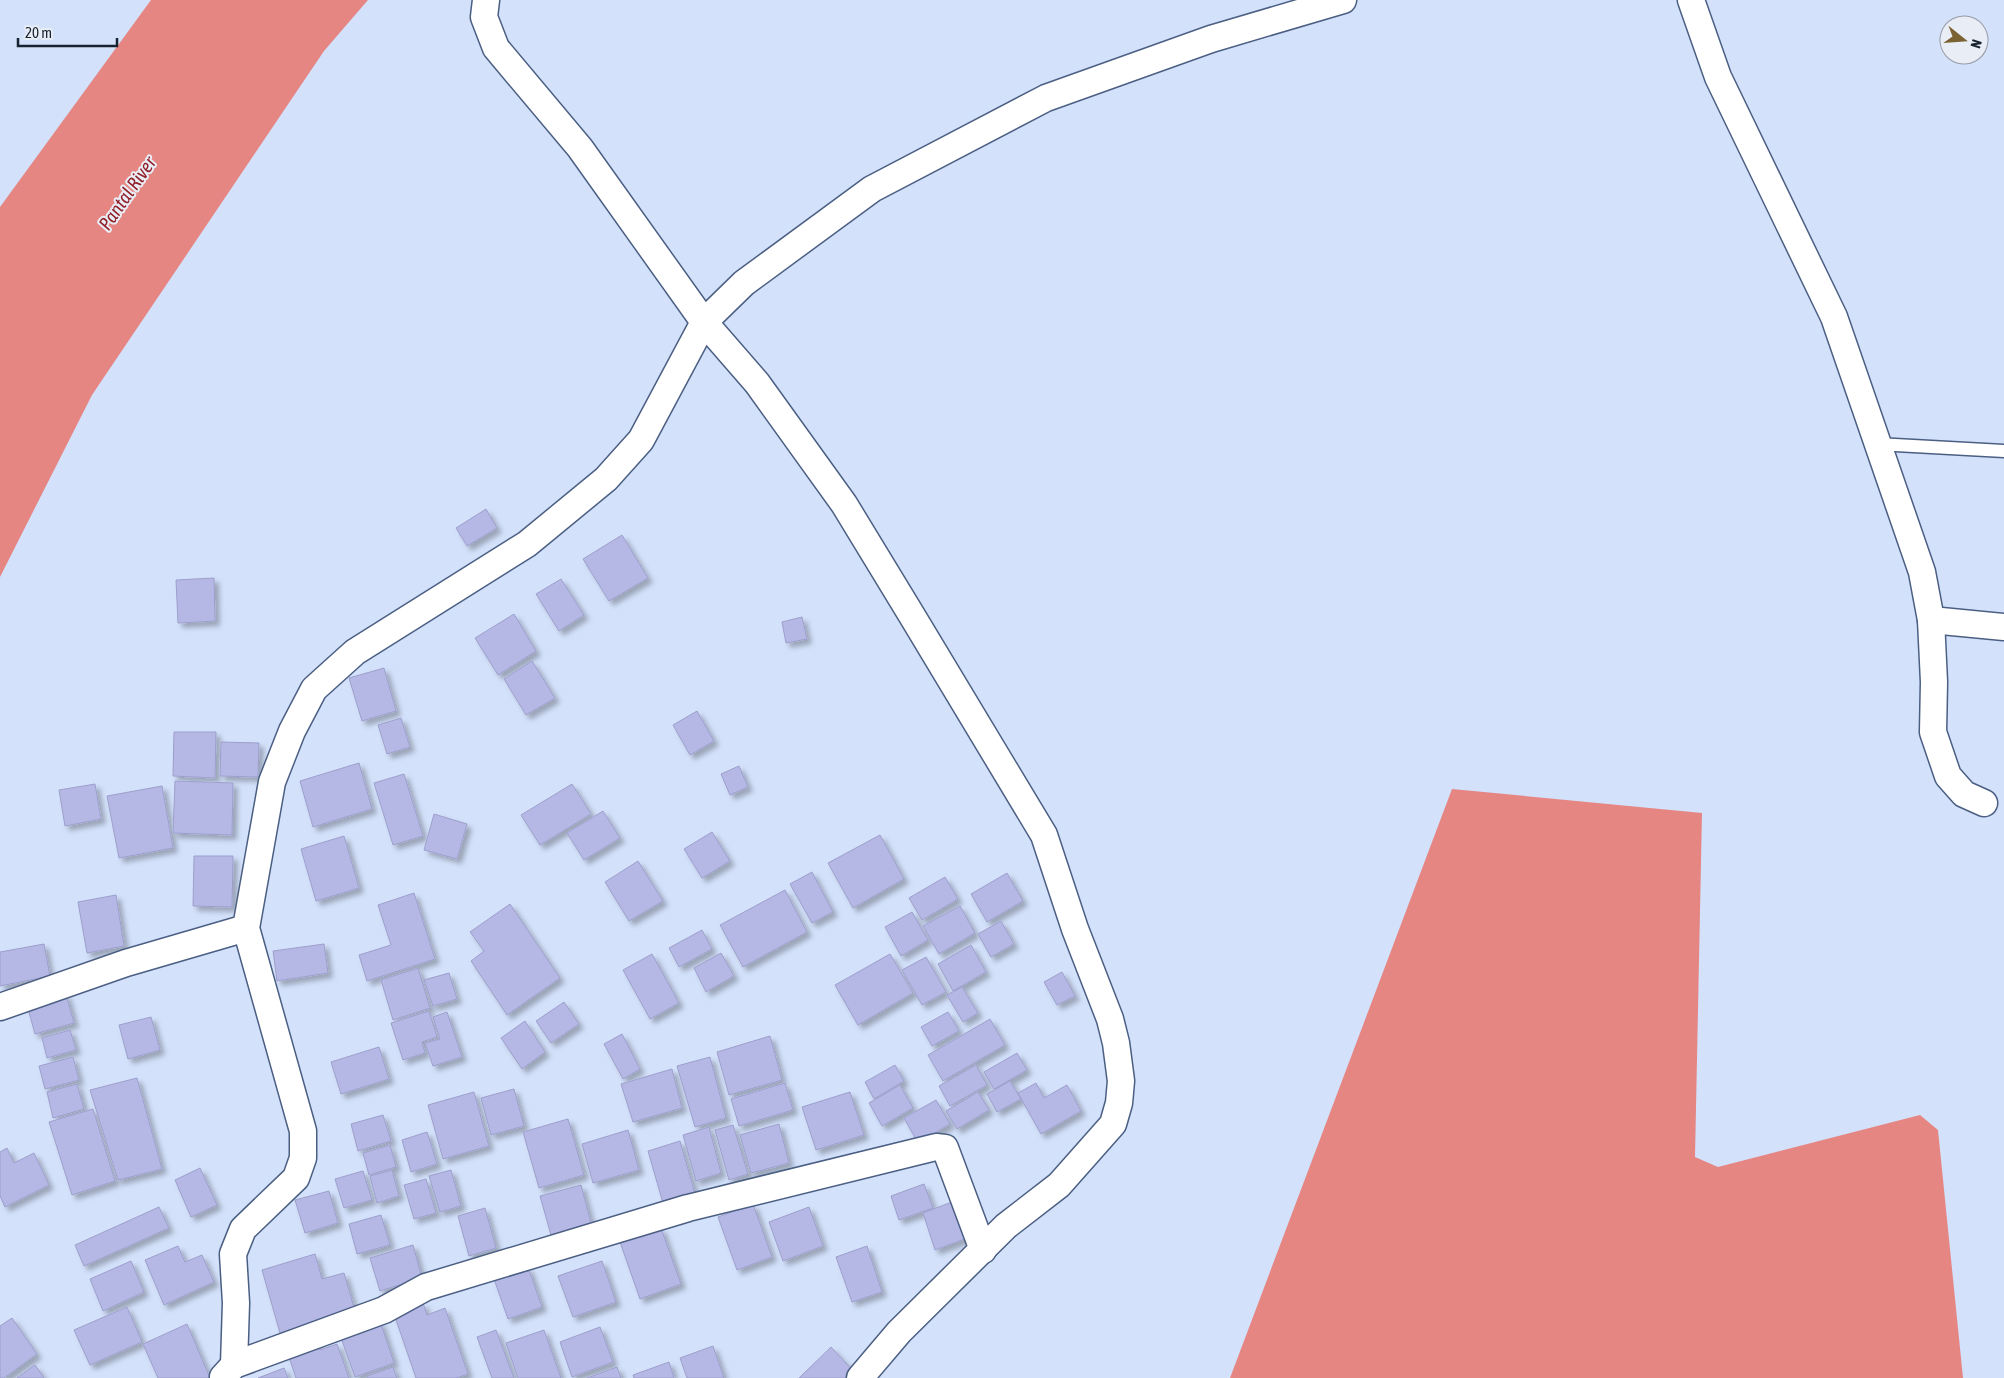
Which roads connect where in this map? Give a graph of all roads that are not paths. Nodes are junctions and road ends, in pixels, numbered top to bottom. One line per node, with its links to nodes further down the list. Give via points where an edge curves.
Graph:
1 (486, 0): 4 (street, via 484,16 496,48 580,148)
2 (1343, 0): 4 (street, via 1211,39 1046,98 872,189 744,283)
3 (1691, 0): 5 (street, via 1718,77 1834,317)
4 (704, 322): 10 (street, via 641,440 606,480 527,544 355,652 314,689 292,731 272,782); 12 (street, via 757,383 844,504 1025,802 1044,835 1110,1020 1121,1081 1113,1124 1058,1185 1006,1226)
5 (1877, 444): 6 (lane); 7 (street, via 1922,572)
6 (2004, 450)
7 (1931, 620): 8 (street); 9 (street, via 1933,732 1948,776 1964,794)
8 (2004, 627)
9 (1984, 804)
10 (246, 928): 11 (street, via 126,963); 13 (street, via 303,1131 303,1158 296,1178 243,1230 233,1254 236,1303)
11 (0, 1007)
12 (983, 1250): 13 (street, via 945,1148 936,1147 688,1208 426,1287 384,1310); 14 (street, via 899,1332)
13 (229, 1372)
14 (860, 1378)

